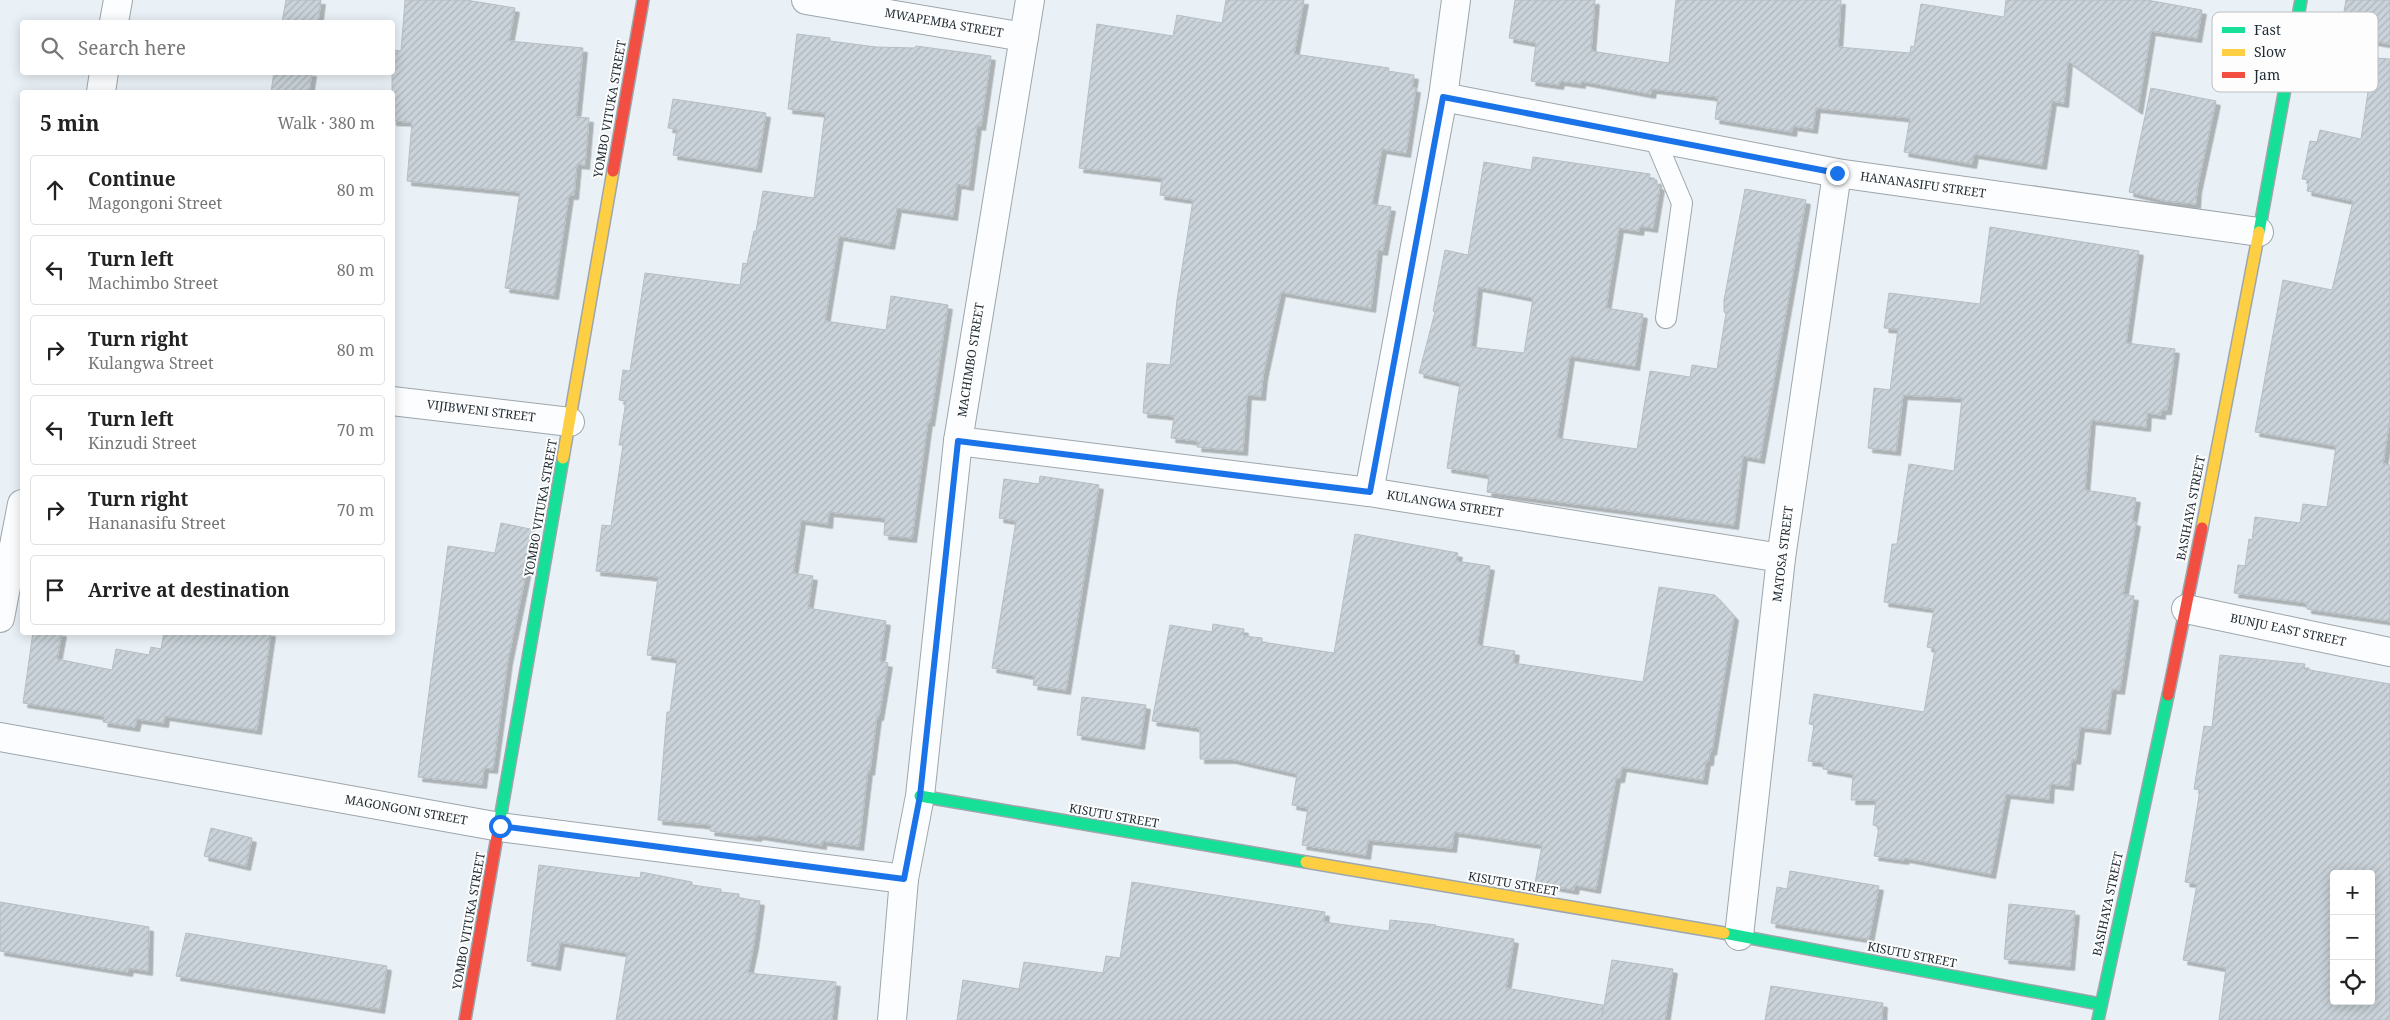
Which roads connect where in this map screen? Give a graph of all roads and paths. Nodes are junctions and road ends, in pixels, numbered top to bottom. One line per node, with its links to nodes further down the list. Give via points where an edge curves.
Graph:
1 (118, 0): 6 (street)
2 (643, 0): 17 (street, YOMBO VITUKA STREET)
3 (806, 0): 7 (street, MWAPEMBA STREET)
4 (1030, 0): 7 (street, MACHIMBO STREET)
5 (1456, 0): 11 (street)
6 (114, 20)
7 (1024, 37): 18 (street, MACHIMBO STREET)
8 (104, 75): 9 (street)
9 (101, 90)
10 (2284, 92): 14 (street, BASIHAYA STREET)
11 (1443, 97): 12 (street, HANANASIFU STREET); 19 (street)
12 (1655, 139): 13 (street, HANANASIFU STREET); 15 (lane, via 1682,203)
13 (1837, 173): 14 (street, HANANASIFU STREET); 21 (street, MATOSA STREET)
14 (2259, 232): 22 (street, BASIHAYA STREET)
15 (1666, 318)
16 (395, 401): 17 (street, VIJIBWENI STREET)
17 (570, 422): 27 (street, YOMBO VITUKA STREET)
18 (958, 441): 19 (street, KULANGWA STREET); 26 (street, MACHIMBO STREET)
19 (1370, 492): 21 (street, KULANGWA STREET)
20 (20, 514): 23 (street)
21 (1782, 558): 29 (street, MATOSA STREET)
22 (2186, 609): 24 (street, BUNJU EAST STREET); 30 (street, BASIHAYA STREET)
23 (0, 618)
24 (2390, 652)
25 (0, 737): 27 (street, MAGONGONI STREET)
26 (920, 796): 28 (street, MACHIMBO STREET); 29 (street, KISUTU STREET)
27 (500, 826): 28 (street, MAGONGONI STREET); 31 (street, YOMBO VITUKA STREET)
28 (904, 879): 32 (street, MACHIMBO STREET)
29 (1739, 936): 30 (street, KISUTU STREET)
30 (2100, 1004): 33 (street, BASIHAYA STREET)
31 (465, 1020)
32 (892, 1020)
33 (2098, 1020)

